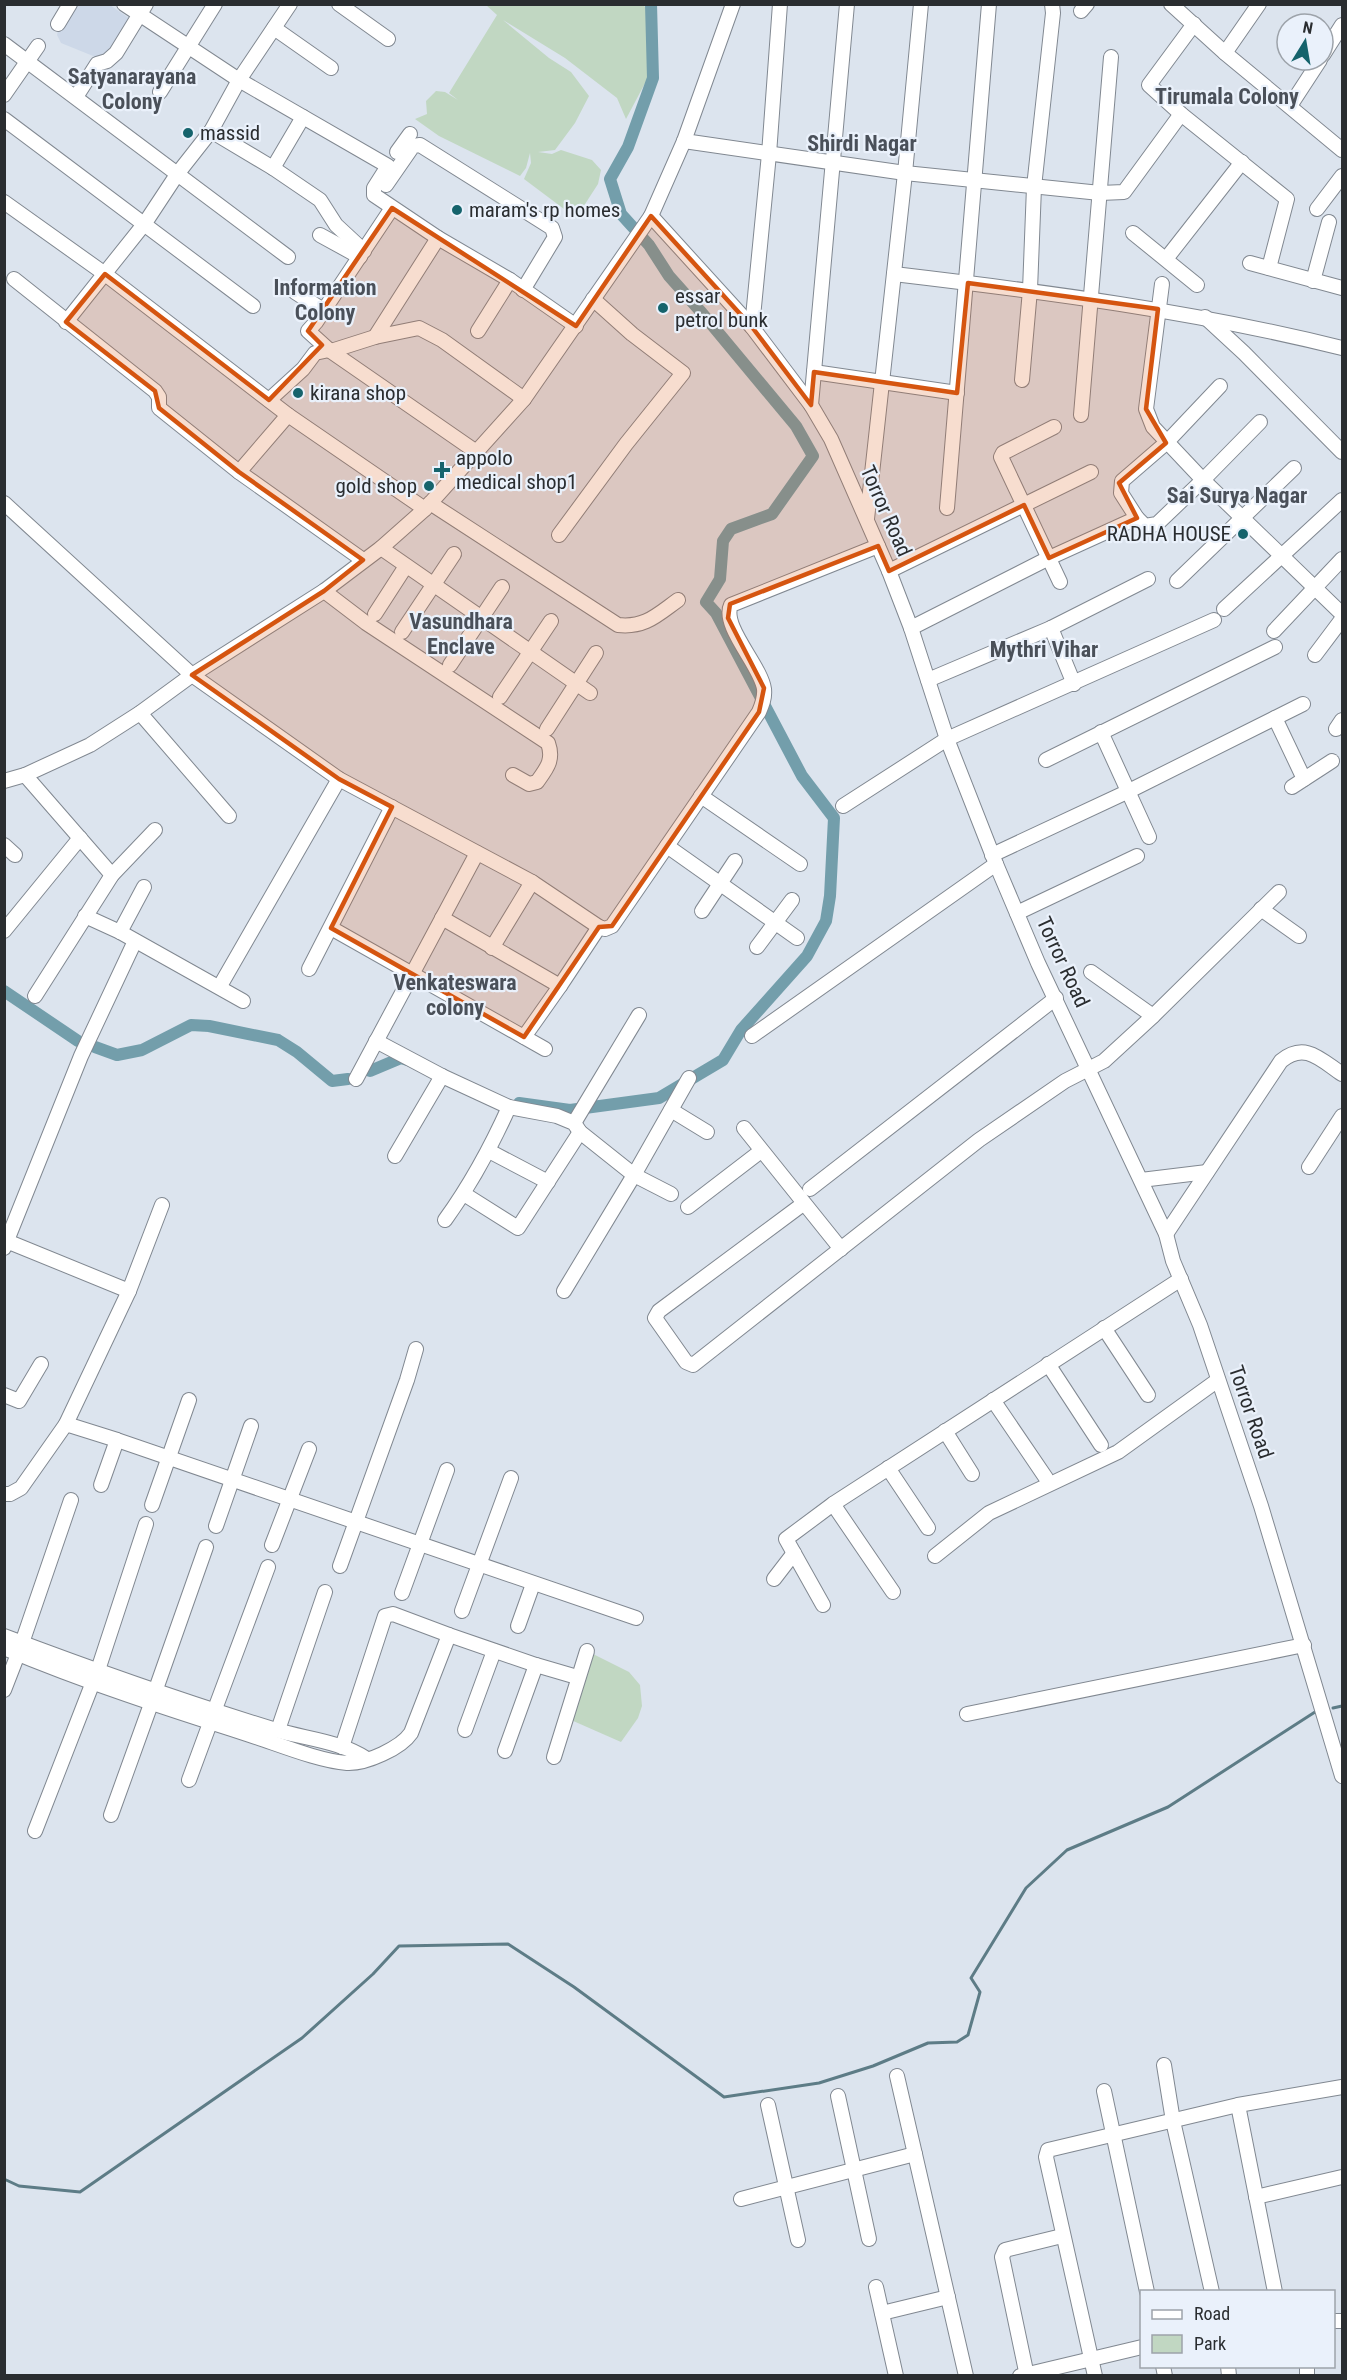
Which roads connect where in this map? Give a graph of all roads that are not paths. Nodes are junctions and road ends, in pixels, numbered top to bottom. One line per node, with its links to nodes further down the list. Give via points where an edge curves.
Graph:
1 (70, 4): 15 (street)
2 (124, 4): 14 (street)
3 (215, 4): 21 (street)
4 (290, 4): 17 (street)
5 (339, 4): 18 (street)
6 (734, 4): 37 (street)
7 (780, 4): 39 (street)
8 (848, 4): 41 (street)
9 (921, 4): 45 (street)
10 (989, 4): 47 (street)
11 (1052, 4): 48 (street)
12 (1171, 4): 16 (street)
13 (1259, 4): 22 (street)
14 (143, 10): 21 (street); 30 (street, via 116,53 97,64)
15 (58, 24)
16 (1194, 24): 22 (street); 32 (street, via 1149,85)
17 (274, 28): 25 (street); 27 (street)
18 (388, 39)
19 (4, 44): 24 (street)
20 (38, 46): 24 (street)
21 (188, 47): 27 (street); 28 (street)
22 (1225, 53): 31 (street)
23 (1111, 57): 49 (street)
24 (28, 61): 29 (street); 30 (street)
25 (331, 68)
26 (1312, 72): 31 (street)
27 (239, 80): 33 (street); 35 (street)
28 (160, 92)
29 (4, 95)
30 (76, 97): 44 (street)
31 (1290, 106): 38 (street)
32 (1181, 114): 40 (street); 49 (street, via 1124,192)
33 (303, 117): 42 (street); 43 (street)
34 (4, 119): 56 (street)
35 (211, 131): 43 (street); 44 (street)
36 (410, 134): 42 (street)
37 (684, 141): 39 (street); 54 (street)
38 (1342, 150)
39 (769, 154): 41 (street); 85 (street)
40 (1242, 162): 62 (street); 64 (street, via 1287,199)
41 (834, 164): 45 (street); 90 (street)
42 (388, 166): 50 (street, via 374,188)
43 (273, 168): 60 (street, via 320,200)
44 (178, 173): 56 (street); 61 (street)
45 (905, 173): 47 (street); 66 (street)
46 (1342, 176): 53 (street)
47 (973, 180): 48 (street); 70 (street)
48 (1034, 187): 49 (street); 75 (street)
49 (1100, 192): 77 (street)
50 (377, 199): 52 (street); 74 (street, via 413,146 420,145 552,228 555,237)
51 (4, 202): 65 (street)
52 (392, 208): 59 (street); 60 (street)
53 (1317, 209)
54 (651, 216): 78 (street); 85 (street, Torror Road)
55 (1329, 222): 69 (street)
56 (145, 223): 65 (street); 79 (street)
57 (1133, 233): 62 (street)
58 (320, 235): 60 (street)
59 (438, 238): 68 (street); 87 (street)
60 (362, 254): 81 (street)
61 (288, 257)
62 (1166, 259): 72 (street)
63 (1250, 263): 64 (street)
64 (1269, 268): 69 (street)
65 (105, 273): 83 (street); 96 (street)
66 (894, 274): 70 (street); 92 (street)
67 (14, 279): 83 (street)
68 (510, 280): 74 (street); 86 (street)
69 (1312, 281): 73 (street)
70 (968, 283): 75 (street); 94 (street)
71 (1162, 284): 80 (street)
72 (1197, 285)
73 (1342, 288)
74 (523, 290): 84 (street)
75 (1030, 290): 77 (street); 91 (street)
76 (295, 292): 81 (street)
77 (1091, 298): 80 (street); 99 (street)
78 (593, 299): 84 (street); 117 (street, via 683,373)
79 (253, 306)
80 (1158, 309): 82 (street); 102 (street, via 1146,409 1149,421)
81 (323, 310): 89 (street, via 308,331)
82 (1204, 317): 88 (street); 104 (street)
83 (66, 322): 106 (street, via 155,391 159,408)
84 (576, 326): 95 (street)
85 (752, 327): 97 (street, Torror Road)
86 (478, 332)
87 (375, 337): 89 (street); 95 (street, via 419,328)
88 (1342, 348)
89 (330, 351): 96 (street, via 315,353); 103 (street)
90 (814, 372): 92 (street); 97 (street)
91 (1022, 380)
92 (882, 383): 94 (street); 116 (street)
93 (1220, 386): 102 (street)
94 (957, 393): 113 (street)
95 (524, 399): 103 (street)
96 (269, 400): 98 (street)
97 (811, 405): 116 (street, Torror Road, via 831,439)
98 (288, 415): 106 (street); 112 (street)
99 (1081, 415)
100 (1260, 422): 108 (street)
101 (1054, 427): 111 (street, via 1001,455)
102 (1166, 443): 108 (street); 114 (street, via 1122,481 1121,493)
103 (475, 452): 112 (street)
104 (1342, 452)
105 (1294, 468): 115 (street)
106 (239, 472): 124 (street)
107 (1091, 472): 111 (street)
108 (1203, 480): 114 (street, via 1157,524 1145,526); 115 (street)
109 (1342, 500): 121 (street)
110 (4, 503): 151 (street)
111 (1024, 505): 122 (street); 126 (street)
112 (427, 506): 119 (street); 134 (street, via 618,625 646,623)
113 (947, 508)
114 (1137, 518): 122 (street)
115 (1242, 519): 121 (street); 128 (street)
116 (867, 520): 118 (street, Torror Road)
117 (559, 535)
118 (878, 546): 126 (street, Torror Road); 170 (street, via 731,605 728,618 760,677 764,700)
119 (381, 548): 124 (street); 125 (street)
120 (454, 554): 130 (street)
121 (1283, 556): 132 (street); 135 (street)
122 (1049, 558): 129 (street); 142 (street)
123 (1342, 559): 132 (street)
124 (363, 560): 133 (street)
125 (406, 566): 130 (street); 136 (street)
126 (889, 571): 142 (street, Torror Road)
127 (1148, 579): 143 (street)
128 (1177, 581)
129 (1060, 582)
130 (434, 584): 138 (street); 145 (street)
131 (502, 587): 138 (street)
132 (1315, 587): 137 (street); 144 (street)
133 (324, 591): 151 (street); 166 (street, via 548,743 552,753 537,782 529,784)
134 (678, 600)
135 (1224, 609)
136 (375, 614)
137 (1342, 614)
138 (482, 618): 147 (street); 150 (street)
139 (1342, 619): 149 (street)
140 (1214, 620): 154 (street)
141 (551, 621): 147 (street)
142 (911, 628): 152 (street, Torror Road)
143 (1051, 628): 152 (street); 154 (street)
144 (1274, 631)
145 (402, 632)
146 (1275, 647): 161 (street)
147 (530, 651): 153 (street); 156 (street)
148 (596, 653): 153 (street)
149 (1315, 655)
150 (450, 665)
151 (192, 675): 158 (street); 167 (street)
152 (928, 680): 162 (street, Torror Road)
153 (576, 683): 155 (street); 160 (street)
154 (1074, 684): 162 (street)
155 (590, 693)
156 (500, 697)
157 (1304, 704): 159 (street)
158 (140, 714): 165 (street, via 90,745); 173 (street)
159 (1275, 718): 164 (street, via 1298,783); 169 (street)
160 (547, 729)
161 (1101, 732): 163 (street); 169 (street)
162 (947, 739): 171 (street); 182 (street, Torror Road)
163 (1046, 760)
164 (1332, 761)
165 (25, 775): 168 (street); 176 (street)
166 (513, 775)
167 (339, 779): 172 (street); 209 (street)
168 (4, 781)
169 (1129, 791): 175 (street); 182 (street)
170 (701, 796): 178 (street); 184 (street)
171 (843, 806)
172 (392, 807): 179 (street); 198 (street)
173 (229, 816)
174 (155, 830): 185 (street)
175 (1149, 837)
176 (80, 838): 185 (street); 199 (street)
177 (4, 845): 180 (street)
178 (667, 846): 187 (street); 197 (street, via 612,926)
179 (477, 853): 186 (street); 195 (street)
180 (15, 855)
181 (1137, 856): 193 (street)
182 (994, 860): 193 (street, Torror Road); 216 (street)
183 (735, 861): 187 (street)
184 (800, 864)
185 (112, 875): 194 (street)
186 (532, 882): 197 (street); 205 (street)
187 (720, 885): 192 (street); 196 (street)
188 (144, 887): 200 (street)
189 (1279, 892): 191 (street)
190 (792, 900): 196 (street)
191 (1261, 909): 201 (street); 215 (street)
192 (702, 911)
193 (1017, 913): 212 (street, Torror Road)
194 (85, 916): 200 (street); 211 (street)
195 (442, 918): 205 (street); 208 (street)
196 (775, 922): 202 (street); 204 (street)
197 (599, 927): 210 (street)
198 (331, 928): 206 (street); 208 (street)
199 (4, 931)
200 (120, 932): 203 (street)
201 (1299, 936)
202 (797, 938)
203 (135, 941): 209 (street); 247 (street, via 81,1056)
204 (757, 947)
205 (492, 948): 210 (street)
206 (309, 969)
207 (1092, 972): 215 (street)
208 (413, 973): 217 (street); 218 (street)
209 (220, 986): 213 (street)
210 (560, 986): 217 (street)
211 (35, 996)
212 (1056, 998): 220 (street, Torror Road); 239 (street)
213 (243, 1001)
214 (639, 1015): 228 (street)
215 (1154, 1016): 220 (street, via 1104,1061)
216 (752, 1036)
217 (524, 1037): 219 (street)
218 (376, 1041): 222 (street); 224 (street)
219 (545, 1049)
220 (1089, 1067): 237 (street, Torror Road); 248 (street, via 980,1140)
221 (1342, 1074): 235 (street, via 1311,1053 1302,1051 1286,1057)
222 (442, 1076): 225 (street); 233 (street)
223 (688, 1078): 226 (street)
224 (356, 1079)
225 (508, 1107): 228 (street, via 557,1116); 231 (street)
226 (671, 1110): 230 (street); 236 (street)
227 (1342, 1116): 234 (street)
228 (577, 1127): 236 (street); 238 (street)
229 (744, 1128): 232 (street)
230 (707, 1132)
231 (489, 1151): 238 (street); 240 (street)
232 (761, 1151): 242 (street); 244 (street)
233 (395, 1156)
234 (1309, 1167)
235 (1208, 1172): 237 (street); 246 (street)
236 (634, 1175): 241 (street); 251 (street)
237 (1142, 1180): 246 (street, Torror Road)
238 (548, 1182): 240 (street, via 518,1228)
239 (810, 1189)
240 (464, 1194): 245 (street)
241 (671, 1194)
242 (803, 1204): 248 (street); 248 (street, via 659,1311 655,1318 681,1358 693,1365)
243 (162, 1205): 250 (street)
244 (688, 1207)
245 (445, 1220)
246 (1167, 1234): 249 (street, Torror Road)
247 (6, 1243): 250 (street)
248 (841, 1250)
249 (1181, 1279): 252 (street); 256 (street, Torror Road)
250 (129, 1291): 261 (street)
251 (564, 1291)
252 (1104, 1328): 255 (street); 258 (street)
253 (416, 1349): 280 (street)
254 (41, 1364): 257 (street, via 19,1401)
255 (1048, 1364): 260 (street); 265 (street)
256 (1218, 1380): 288 (street, via 1118,1452 989,1513); 303 (street, Torror Road)
257 (4, 1395)
258 (1148, 1395)
259 (189, 1400): 267 (street)
260 (993, 1400): 263 (street); 272 (street)
261 (66, 1424): 264 (street); 275 (street, via 21,1488)
262 (250, 1426): 273 (street)
263 (945, 1431): 268 (street); 270 (street)
264 (117, 1440): 267 (street); 274 (street)
265 (1101, 1445)
266 (309, 1449): 276 (street)
267 (169, 1458): 273 (street); 279 (street)
268 (888, 1468): 278 (street); 283 (street)
269 (447, 1470): 284 (street)
270 (972, 1474)
271 (511, 1478): 289 (street)
272 (1046, 1478)
273 (231, 1479): 276 (street); 282 (street)
274 (100, 1485)
275 (4, 1494)
276 (290, 1499): 280 (street); 285 (street)
277 (71, 1500): 305 (street)
278 (832, 1504): 287 (street, via 786,1539); 295 (street)
279 (152, 1505)
280 (356, 1522): 284 (street); 290 (street)
281 (146, 1524): 309 (street)
282 (216, 1526)
283 (928, 1528)
284 (420, 1544): 289 (street); 296 (street)
285 (272, 1545)
286 (206, 1547): 311 (street)
287 (794, 1553): 292 (street); 297 (street)
288 (935, 1556)
289 (480, 1564): 293 (street); 298 (street)
290 (340, 1566)
291 (268, 1567): 315 (street)
292 (774, 1579)
293 (533, 1584): 299 (street); 300 (street)
294 (325, 1592): 319 (street)
295 (893, 1592)
296 (402, 1593)
297 (823, 1605)
298 (462, 1611)
299 (636, 1618)
300 (518, 1626)
301 (449, 1635): 307 (street); 322 (street, via 393,1614 385,1616); 327 (street, via 411,1733 400,1746)
302 (4, 1636): 305 (street)
303 (1304, 1645): 317 (street); 324 (street, Torror Road)
304 (4, 1648): 305 (street)
305 (20, 1648): 309 (street); 312 (street)
306 (587, 1650): 310 (street)
307 (494, 1651): 308 (street); 320 (street)
308 (536, 1665): 310 (street); 323 (street)
309 (95, 1676): 311 (street); 314 (street); 331 (street)
310 (577, 1677): 326 (street)
311 (156, 1689): 313 (street)
312 (4, 1690)
313 (188, 1700): 315 (street); 316 (street)
314 (151, 1704): 316 (street); 330 (street)
315 (216, 1709): 319 (street)
316 (183, 1714): 318 (street)
317 (967, 1714)
318 (210, 1723): 325 (street); 329 (street)
319 (278, 1730): 321 (street)
320 (465, 1730)
321 (310, 1738): 322 (street); 325 (street)
322 (342, 1747): 327 (street)
323 (506, 1751)
324 (1340, 1752): 328 (street, Torror Road)
325 (306, 1753): 327 (street, via 348,1763)
326 (554, 1758)
327 (367, 1759)
328 (1342, 1776)
329 (189, 1780)
330 (111, 1815)
331 (35, 1831)
332 (1164, 2066): 339 (street)
333 (897, 2076): 341 (street)
334 (1342, 2087): 338 (street)
335 (1104, 2091): 340 (street)
336 (838, 2096): 342 (street)
337 (768, 2105): 344 (street)
338 (1238, 2106): 339 (street); 345 (street)
339 (1173, 2121): 340 (street); 352 (street)
340 (1114, 2135): 347 (street, via 1052,2148 1047,2153); 351 (street)
341 (915, 2154): 342 (street); 354 (street)
342 (855, 2169): 344 (street); 348 (street)
343 (1342, 2177): 345 (street)
344 (786, 2188): 346 (street); 349 (street)
345 (1256, 2197): 353 (street)
346 (741, 2199)
347 (1062, 2236): 357 (street); 358 (street, via 1005,2250 1002,2258)
348 (869, 2239)
349 (798, 2240)
350 (876, 2287): 355 (street)
351 (1147, 2290)
352 (1212, 2290)
353 (1275, 2290)
354 (948, 2296): 355 (street); 360 (street)
355 (882, 2313): 359 (street)
356 (1140, 2348): 357 (street)
357 (1090, 2360): 358 (street); 361 (street)
358 (1025, 2375)
359 (896, 2376)
360 (966, 2376)
361 (1095, 2376)

